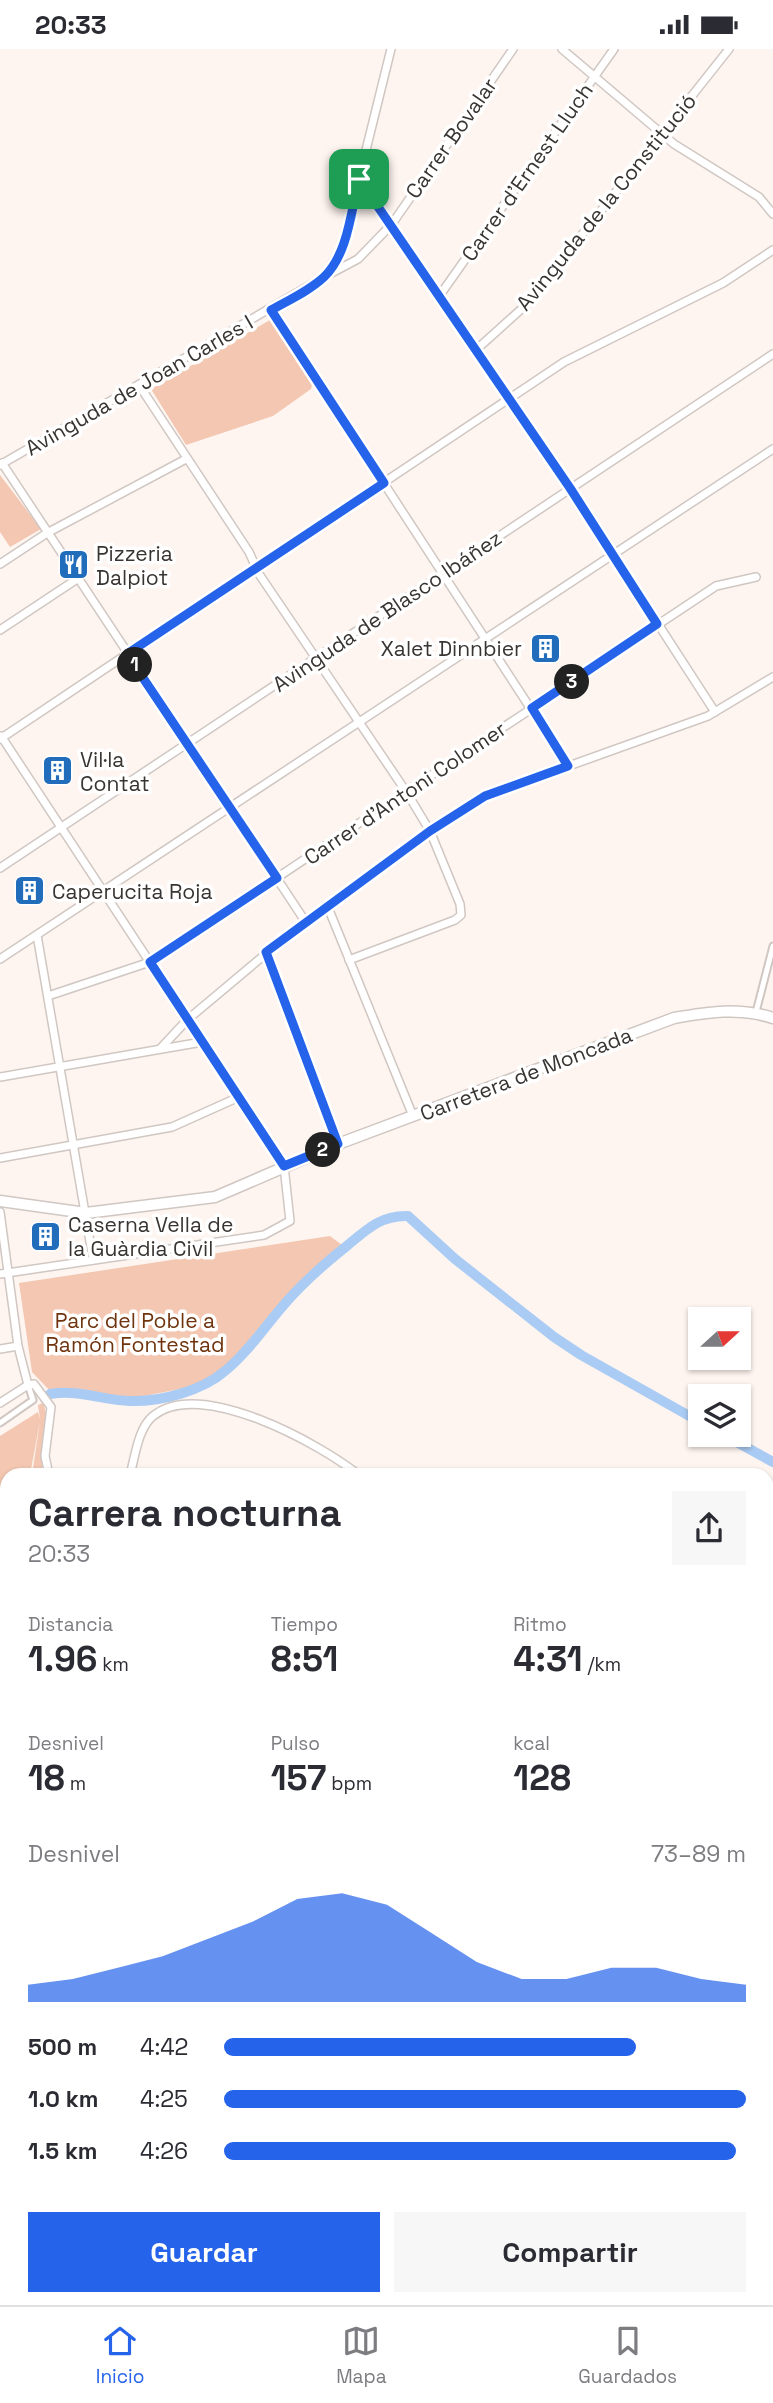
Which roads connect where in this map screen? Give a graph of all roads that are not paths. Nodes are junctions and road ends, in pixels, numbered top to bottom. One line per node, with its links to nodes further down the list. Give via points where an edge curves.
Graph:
1 (391, 49): 8 (street, Avinguda de Joan Carles I)
2 (513, 49): 10 (street, Carrer Bovalar)
3 (562, 49): 6 (street)
4 (614, 49): 6 (street, Carrer d'Ernest Lluch)
5 (729, 49): 7 (street, Avinguda de la Constitució)
6 (595, 76): 7 (street); 13 (street, Carrer d'Ernest Lluch)
7 (661, 131): 9 (street, via 684,151 759,197); 15 (street, Avinguda de la Constitució, via 527,304)
8 (359, 179): 10 (street); 12 (street, Avinguda de Joan Carles I, via 340,255)
9 (773, 214)
10 (392, 224): 12 (street, Carrer Bovalar, via 358,259); 13 (street)
11 (773, 250): 18 (street, via 723,283 564,362)
12 (324, 277): 14 (street, Avinguda de Joan Carles I)
13 (440, 295): 15 (street)
14 (271, 310): 17 (street, Avinguda de Joan Carles I); 22 (street)
15 (477, 349): 18 (street)
16 (773, 353): 23 (street, Avinguda de Blasco Ibáñez)
17 (139, 385): 20 (street); 21 (street, Avinguda de Joan Carles I)
18 (510, 398): 22 (street); 23 (street)
19 (773, 449): 25 (street)
20 (186, 459): 24 (street); 27 (street)
21 (1, 464): 24 (street)
22 (384, 483): 27 (street); 28 (street)
23 (571, 487): 25 (street); 28 (street, Avinguda de Blasco Ibáñez)
24 (47, 533): 26 (street); 30 (street)
25 (613, 555): 31 (street); 33 (street)
26 (0, 564)
27 (257, 567): 34 (street); 35 (street)
28 (444, 573): 33 (street); 35 (street, Avinguda de Blasco Ibáñez)
29 (756, 577): 31 (street, Carrer d'Antoni Colomer, via 716,586)
30 (77, 579): 32 (street); 34 (street)
31 (657, 624): 37 (street, Carrer d'Antoni Colomer); 38 (street)
32 (0, 629)
33 (486, 638): 37 (street); 39 (street)
34 (127, 654): 40 (street); 41 (street)
35 (316, 658): 39 (street); 41 (street, Avinguda de Blasco Ibáñez)
36 (773, 677): 38 (street)
37 (532, 708): 42 (street); 43 (street, Carrer d'Antoni Colomer)
38 (715, 712): 42 (street)
39 (358, 722): 43 (street); 44 (street)
40 (1, 737): 45 (street)
41 (187, 743): 44 (street); 45 (street, Avinguda de Blasco Ibáñez)
42 (568, 766): 46 (street, via 485,796)
43 (407, 793): 46 (street); 48 (street, Carrer d'Antoni Colomer)
44 (230, 806): 48 (street); 49 (street)
45 (59, 827): 47 (street, Avinguda de Blasco Ibáñez); 49 (street)
46 (430, 831): 50 (street); 56 (street, via 461,915)
47 (0, 868)
48 (277, 878): 51 (street); 57 (street, Carrer d'Antoni Colomer)
49 (103, 892): 52 (street); 57 (street)
50 (327, 905): 51 (street); 56 (street)
51 (305, 921): 54 (street)
52 (37, 935): 55 (street); 58 (street)
53 (773, 946): 59 (street)
54 (266, 952): 61 (street); 68 (street)
55 (0, 959)
56 (349, 960): 67 (street)
57 (150, 962): 58 (street, Carrer d'Antoni Colomer); 61 (street)
58 (48, 996): 64 (street)
59 (756, 1012): 60 (street, Carretera de Moncada); 67 (street, Carretera de Moncada, via 718,1010 674,1018)
60 (773, 1018)
61 (187, 1020): 62 (street); 63 (street)
62 (202, 1042): 63 (street); 66 (street)
63 (161, 1048): 64 (street)
64 (60, 1066): 65 (street); 69 (street)
65 (0, 1077)
66 (239, 1097): 69 (street, via 173,1127); 71 (street)
67 (413, 1116): 68 (street, Carretera de Moncada)
68 (338, 1144): 71 (street, Carretera de Moncada)
69 (74, 1145): 70 (street); 74 (street)
70 (0, 1158)
71 (284, 1166): 74 (street, Carretera de Moncada, via 215,1197); 75 (street, via 290,1221 277,1230)
72 (0, 1201): 74 (street, Carretera de Moncada)
73 (0, 1212): 76 (street)
74 (86, 1213): 75 (street)
75 (93, 1259): 76 (street)
76 (4, 1274): 77 (street)
77 (18, 1346): 78 (street); 79 (street)
78 (0, 1349)
79 (27, 1385): 80 (street); 81 (street, via 33,1400); 82 (street, via 34,1384 51,1406)
80 (0, 1403)
81 (0, 1423)
82 (48, 1468)
83 (132, 1468): 84 (street, via 150,1418 175,1406 201,1403 273,1425)
84 (350, 1468)

